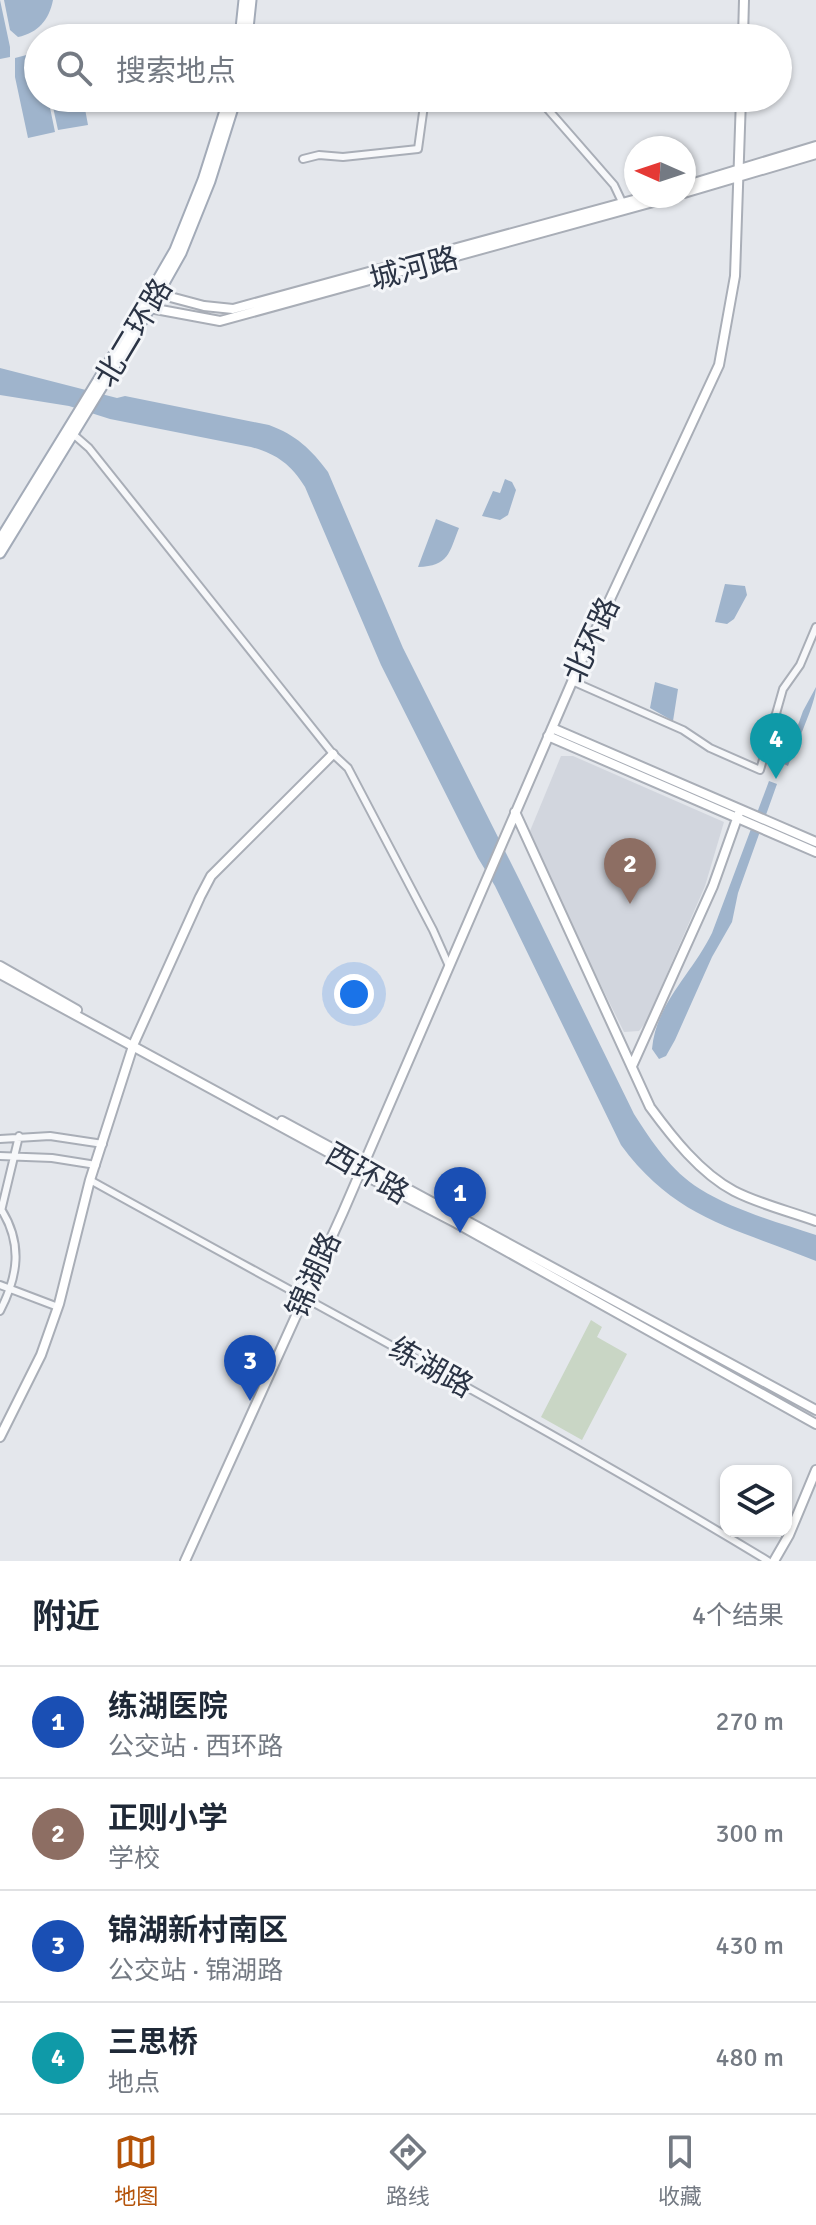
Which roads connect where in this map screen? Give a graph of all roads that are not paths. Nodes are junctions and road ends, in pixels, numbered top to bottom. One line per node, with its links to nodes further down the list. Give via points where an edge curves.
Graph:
1 (244, 0): 4 (main road)
2 (251, 0): 5 (main road)
3 (744, 0): 6 (main road)
4 (241, 24)
5 (248, 24)
6 (743, 24)
7 (225, 112): 23 (main road, 北二环路, via 175,250)
8 (232, 112): 21 (main road, 北二环路, via 210,181)
9 (423, 112): 14 (street, via 418,149)
10 (550, 112): 18 (street, via 614,185)
11 (741, 112): 15 (main road, 北环路)
12 (816, 146): 15 (main road)
13 (816, 154): 15 (main road)
14 (303, 159)
15 (740, 173): 16 (main road); 17 (main road); 29 (main road, 北环路, via 735,276 719,365)
16 (696, 183)
17 (696, 189)
18 (624, 205)
19 (624, 207): 21 (main road, 城河路, via 233,309)
20 (624, 207): 22 (main road, 城河路, via 220,321)
21 (159, 294): 22 (main road, 北二环路)
22 (150, 308): 23 (main road, 北二环路)
23 (99, 385): 24 (main road, 北二环路)
24 (76, 422): 25 (main road, 北二环路); 26 (main road, 北二环路)
25 (73, 434): 27 (main road, 北二环路); 31 (street)
26 (0, 540)
27 (0, 553)
28 (816, 627): 29 (street, via 783,689 760,770)
29 (572, 681): 30 (main road, 北环路)
30 (550, 732): 32 (main road, 北环路); 33 (main road)
31 (333, 754): 38 (street, via 360,786); 40 (main road, via 211,876)
32 (515, 812): 38 (main road, 北环路); 41 (main road)
33 (739, 813): 34 (main road); 41 (main road, via 713,886)
34 (774, 828): 35 (main road); 36 (main road)
35 (816, 842)
36 (816, 852)
37 (0, 966): 40 (main road, 西环路)
38 (449, 966): 47 (main road, 北环路)
39 (0, 974): 40 (main road, 西环路)
40 (134, 1045): 44 (main road); 47 (main road, 西环路); 49 (main road, 西环路)
41 (632, 1066): 52 (main road, via 650,1107 716,1180)
42 (19, 1136): 43 (street); 44 (street); 45 (street)
43 (0, 1139)
44 (103, 1144): 48 (main road)
45 (16, 1155): 46 (street); 48 (street); 51 (street)
46 (0, 1156)
47 (364, 1163): 49 (main road, 锦湖路); 58 (main road, 西环路)
48 (96, 1165): 50 (main road)
49 (360, 1173): 55 (main road, 锦湖路); 59 (main road, 西环路)
50 (90, 1180): 55 (street, 练湖路); 56 (main road)
51 (1, 1212): 54 (street, via 16,1241)
52 (816, 1221)
53 (0, 1285): 54 (street)
54 (10, 1288): 56 (street); 57 (street)
55 (304, 1298): 62 (main road, 锦湖路); 63 (street, 练湖路)
56 (58, 1307): 60 (main road, via 41,1355)
57 (0, 1311)
58 (816, 1410)
59 (816, 1424)
60 (0, 1437)
61 (816, 1470): 63 (main road, via 789,1535)
62 (185, 1561)
63 (771, 1561)

